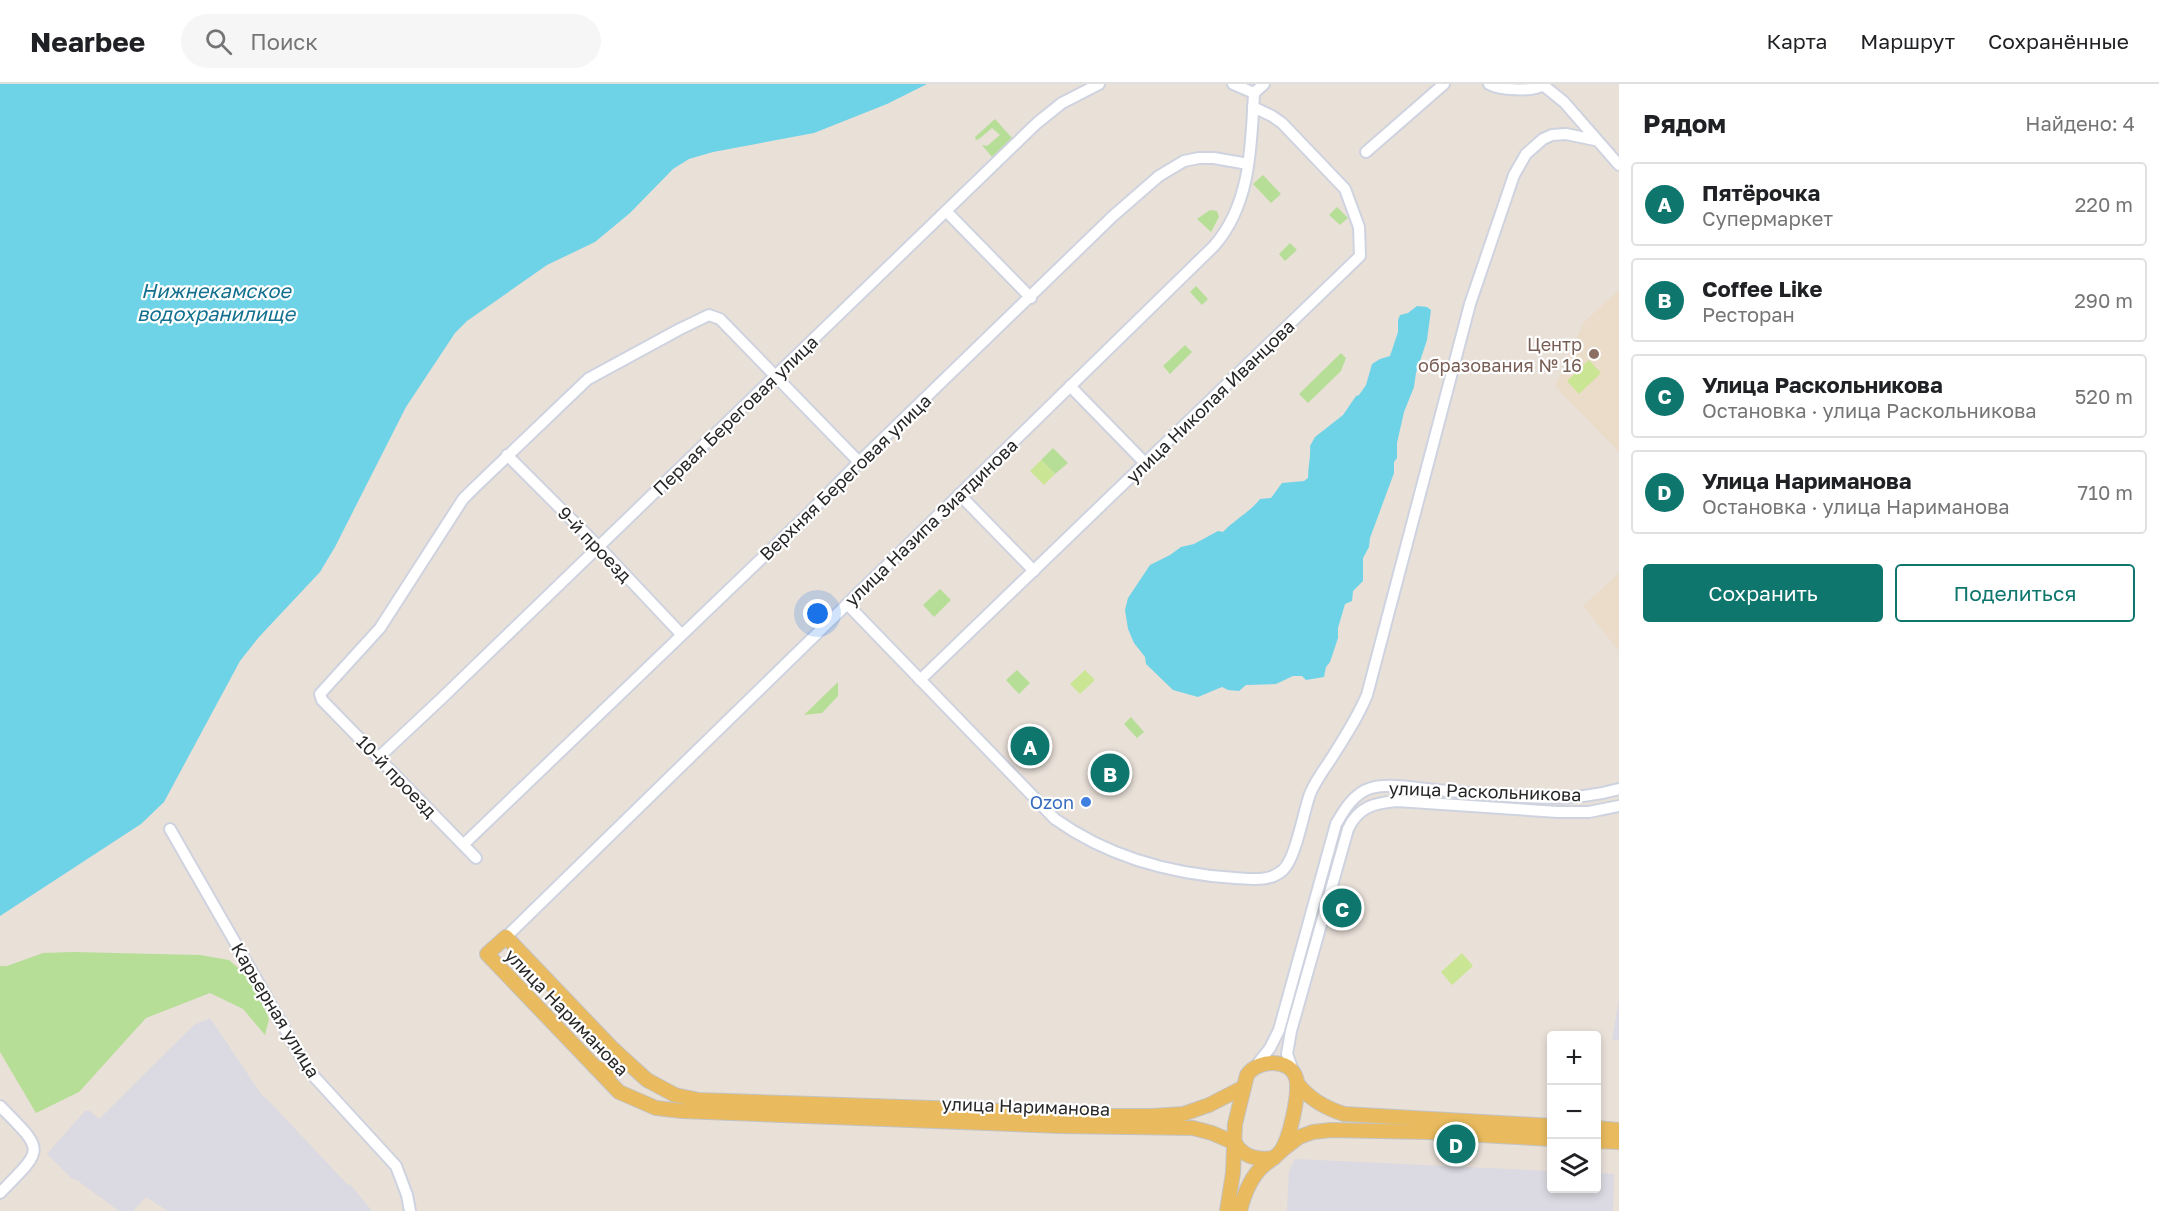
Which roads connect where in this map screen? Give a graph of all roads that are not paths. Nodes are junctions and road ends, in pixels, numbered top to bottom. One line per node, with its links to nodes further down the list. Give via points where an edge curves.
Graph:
1 (1099, 84): 13 (street, Первая Береговая улица, via 1048,112)
2 (1233, 84): 7 (street)
3 (1264, 84): 7 (street)
4 (1444, 84): 10 (street)
5 (1489, 84): 6 (street, via 1498,88 1536,89)
6 (1544, 84): 9 (street)
7 (1254, 93): 8 (street, улица Назипа Зиатдинова)
8 (1253, 107): 11 (street, улица Назипа Зиатдинова); 19 (street, улица Николая Иванцова, via 1282,123 1343,187 1359,226 1360,256)
9 (1595, 140): 12 (street); 25 (street, via 1566,134 1543,139 1526,154 1514,175 1470,304 1367,695 1311,792 1290,861 1276,876 1259,879 1190,874 1154,865 1070,829 1055,819)
10 (1366, 152)
11 (1248, 164): 14 (street, Верхняя Береговая улица, via 1199,158 1170,167 1113,216); 16 (street, улица Назипа Зиатдинова, via 1238,208 1220,239)
12 (1619, 165)
13 (946, 211): 14 (street); 15 (street, Первая Береговая улица)
14 (1030, 298): 18 (street, Верхняя Береговая улица)
15 (776, 375): 17 (street, via 720,319 703,316 588,379); 18 (street); 21 (street, Первая Береговая улица)
16 (1070, 386): 19 (street); 20 (street, улица Назипа Зиатдинова)
17 (507, 455): 21 (street, 9-й проезд); 26 (street, 10-й проезд, via 463,499 380,628 320,694)
18 (859, 462): 24 (street, Верхняя Береговая улица)
19 (1145, 464): 22 (street, улица Николая Иванцова)
20 (959, 494): 22 (street); 23 (street, улица Назипа Зиатдинова)
21 (599, 547): 24 (street, 9-й проезд); 26 (street, Первая Береговая улица)
22 (1034, 571): 25 (street, улица Николая Иванцова)
23 (847, 604): 25 (street); 32 (street, улица Назипа Зиатдинова)
24 (681, 634): 30 (street, Верхняя Береговая улица)
25 (920, 680)
26 (378, 758): 30 (street, 10-й проезд)
27 (1619, 789): 35 (street, улица Раскольникова, via 1562,797 1394,787 1361,793 1336,824 1279,1030)
28 (1619, 806): 36 (street, улица Раскольникова, via 1589,812 1558,812 1397,801 1364,808 1348,829 1291,1031 1287,1054)
29 (170, 829): 48 (street, Карьерная улица, via 309,1071 396,1166)
30 (464, 844): 31 (street, 10-й проезд)
31 (476, 858)
32 (506, 937): 33 (main road, улица Нариманова); 34 (main road, улица Нариманова, via 487,954)
33 (613, 1049): 34 (main road, via 613,1070 607,1072); 37 (main road, улица Нариманова, via 647,1080 675,1095 708,1101 1152,1116 1183,1114 1209,1106)
34 (593, 1066): 45 (main road, улица Нариманова, via 619,1092 656,1108 1193,1128)
35 (1255, 1067): 36 (main road, via 1275,1063); 37 (main road)
36 (1295, 1077): 39 (main road, via 1303,1091 1320,1104 1344,1114); 46 (main road, via 1290,1123)
37 (1244, 1087): 45 (main road, via 1235,1124)
38 (0, 1106): 47 (street, via 31,1137 34,1149 30,1162)
39 (1547, 1126)
40 (1601, 1128): 41 (main road)
41 (1619, 1130)
42 (1547, 1139): 46 (main road, via 1313,1131)
43 (1601, 1142): 44 (main road)
44 (1619, 1142)
45 (1235, 1143): 46 (main road, улица Нариманова, via 1253,1158); 49 (main road)
46 (1278, 1154): 50 (main road, via 1252,1180)
47 (0, 1193)
48 (410, 1211)
49 (1227, 1211)
50 (1240, 1211)

